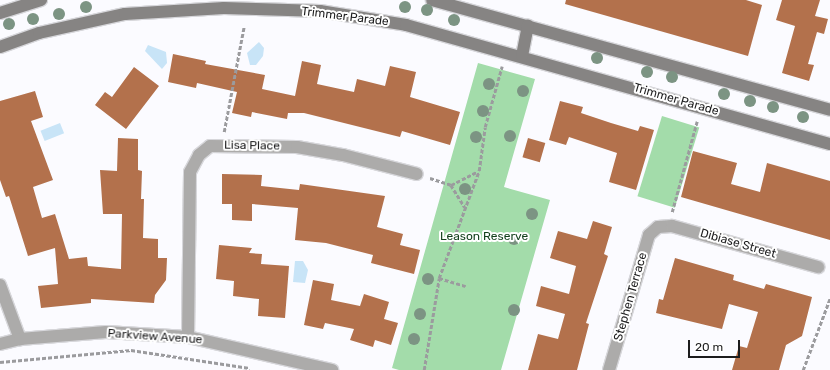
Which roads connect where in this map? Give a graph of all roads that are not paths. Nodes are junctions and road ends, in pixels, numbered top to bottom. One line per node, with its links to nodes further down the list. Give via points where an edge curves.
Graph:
1 (41, 0): 3 (main road)
2 (432, 0): 4 (main road)
3 (0, 13)
4 (528, 26): 6 (main road); 7 (main road)
5 (0, 47): 6 (main road, Trimmer Parade, via 39,33 125,14 224,8 320,12 406,25)
6 (522, 56): 8 (main road, Trimmer Parade)
7 (830, 110)
8 (830, 144)
9 (417, 174): 13 (street, Lisa Place, via 297,147 210,146 199,155 190,172)
10 (658, 227): 11 (street, Dibiase Street, via 672,226); 17 (street, Stephen Terrace, via 649,235)
11 (818, 266)
12 (0, 286): 14 (street)
13 (188, 337): 14 (street, Parkview Avenue, via 106,332); 16 (street, Parkview Avenue, via 273,353)
14 (20, 339): 15 (street, Parkview Avenue)
15 (0, 344)
16 (332, 370)
17 (609, 370)

